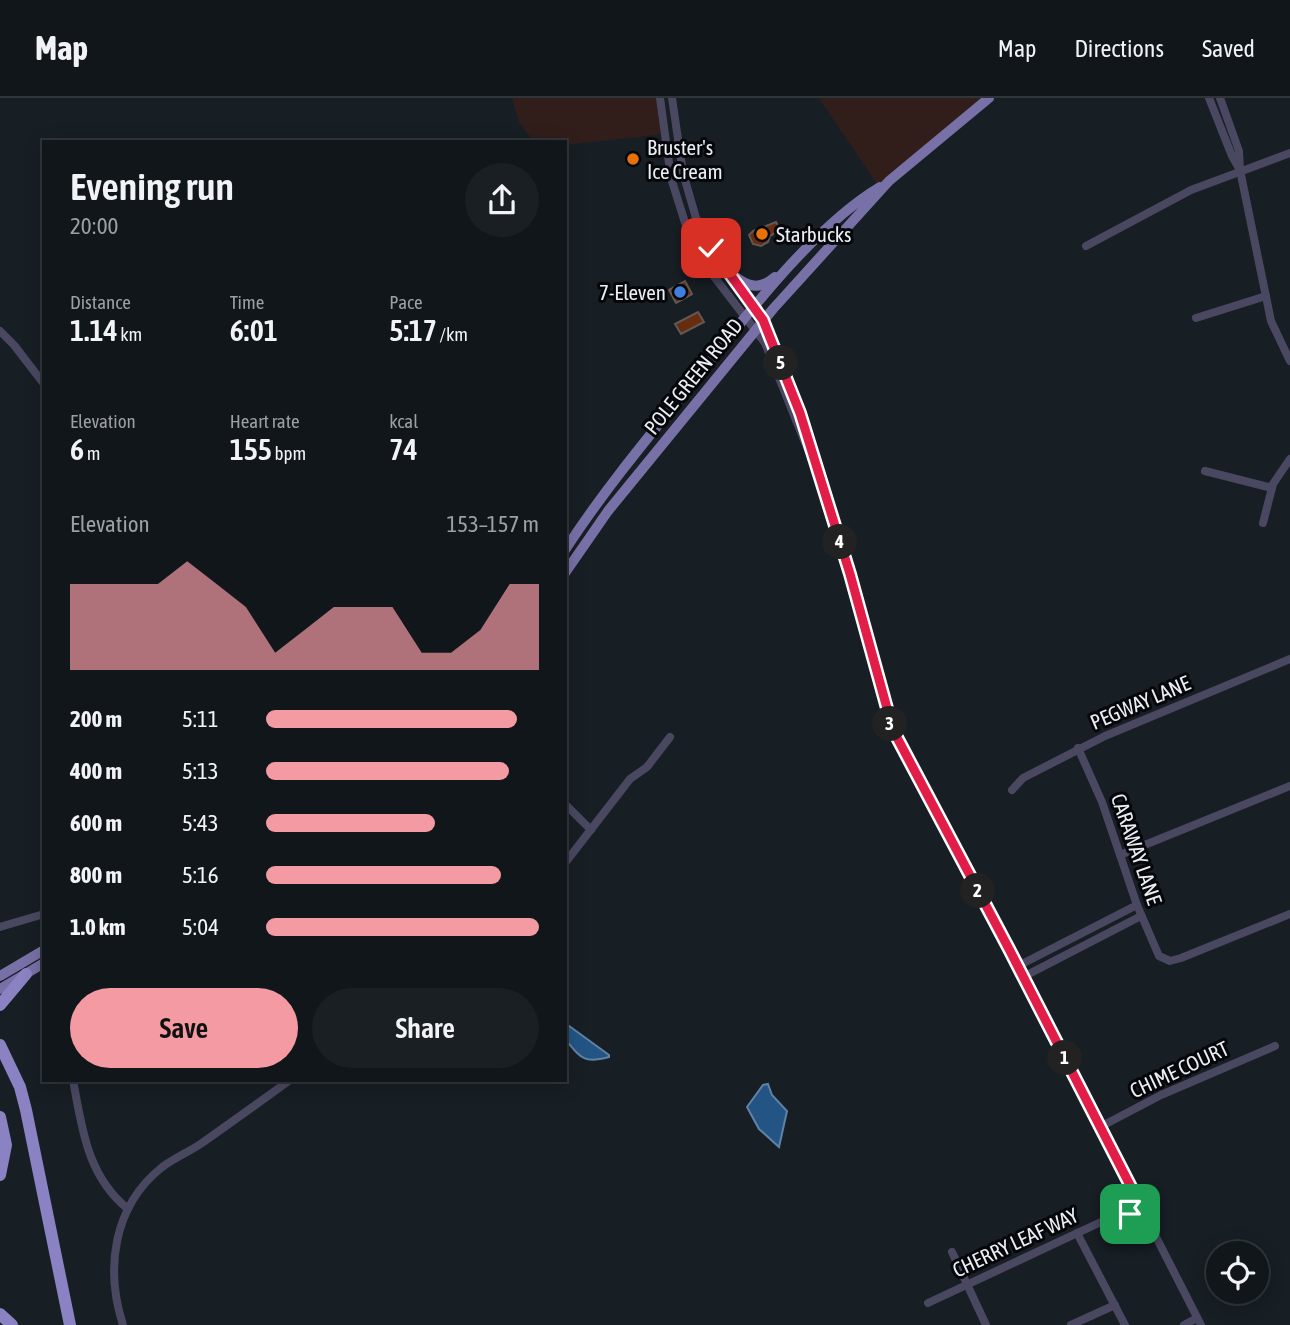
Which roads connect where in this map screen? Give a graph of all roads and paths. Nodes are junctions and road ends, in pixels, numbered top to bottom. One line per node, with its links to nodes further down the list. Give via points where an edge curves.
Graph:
1 (660, 98): 14 (street, via 671,178 687,229 709,270)
2 (672, 98): 11 (street, via 692,207)
3 (989, 98): 8 (main road, POLE GREEN ROAD)
4 (1209, 98): 7 (street)
5 (1220, 98): 7 (street, via 1239,151)
6 (1290, 153): 7 (street)
7 (1240, 170): 10 (street, via 1163,203); 12 (street)
8 (889, 181): 9 (main road, POLE GREEN ROAD); 16 (main road, POLE GREEN ROAD)
9 (827, 230): 11 (main road, via 762,286 747,285); 13 (main road, POLE GREEN ROAD)
10 (1086, 246)
11 (722, 265): 13 (street)
12 (1266, 296): 15 (street); 18 (street, via 1274,330)
13 (754, 307): 14 (main road, POLE GREEN ROAD); 16 (street)
14 (747, 317): 16 (street); 24 (main road, POLE GREEN ROAD, via 616,478)
15 (1196, 318)
16 (760, 325): 25 (main road, POLE GREEN ROAD, via 608,511); 42 (street, via 817,471 891,726)
17 (0, 331): 19 (street)
18 (1290, 361)
19 (42, 381)
20 (1290, 459): 22 (street)
21 (1205, 471): 22 (street)
22 (1272, 488): 23 (street)
23 (1264, 523)
24 (567, 547)
25 (567, 570)
26 (1290, 659): 28 (street, PEGWAY LANE)
27 (670, 737): 32 (street)
28 (1078, 748): 30 (street, PEGWAY LANE, via 1023,778); 33 (street, CARAWAY LANE)
29 (1290, 786): 33 (street)
30 (1012, 790)
31 (567, 806): 32 (street)
32 (591, 830): 34 (street)
33 (1120, 855): 35 (street, CARAWAY LANE)
34 (567, 860)
35 (1136, 905): 38 (street, CARAWAY LANE); 42 (street)
36 (1290, 914): 38 (street, CARAWAY LANE, via 1170,961 1156,952)
37 (42, 915): 39 (street)
38 (1141, 916): 45 (street)
39 (0, 927)
40 (42, 951): 44 (main road)
41 (42, 964): 43 (main road)
42 (1017, 966): 45 (street)
43 (26, 974): 46 (main road); 47 (highway)
44 (0, 976)
45 (1023, 977): 53 (street)
46 (0, 989)
47 (0, 1005)
48 (0, 1045): 67 (highway, via 26,1110)
49 (1275, 1046): 53 (street, CHIME COURT)
50 (73, 1082): 56 (street, via 91,1161 110,1192)
51 (287, 1082): 56 (street, via 163,1167)
52 (0, 1116): 54 (highway, via 6,1145)
53 (1100, 1127): 55 (street)
54 (0, 1175)
55 (1132, 1189): 57 (street); 58 (street)
56 (128, 1209): 68 (street, via 113,1260)
57 (1118, 1214): 58 (street); 59 (street, CHERRY LEAF WAY)
58 (1146, 1218): 65 (street)
59 (1077, 1233): 61 (street, CHERRY LEAF WAY); 63 (street)
60 (951, 1252): 61 (street)
61 (967, 1284): 62 (street, CHERRY LEAF WAY); 69 (street)
62 (928, 1303)
63 (1115, 1305): 70 (street); 71 (street)
64 (0, 1314): 66 (highway)
65 (1199, 1321): 72 (street)
66 (12, 1325)
67 (70, 1325)
68 (123, 1325)
69 (986, 1325)
70 (1071, 1325)
71 (1125, 1325)
72 (1184, 1325)

